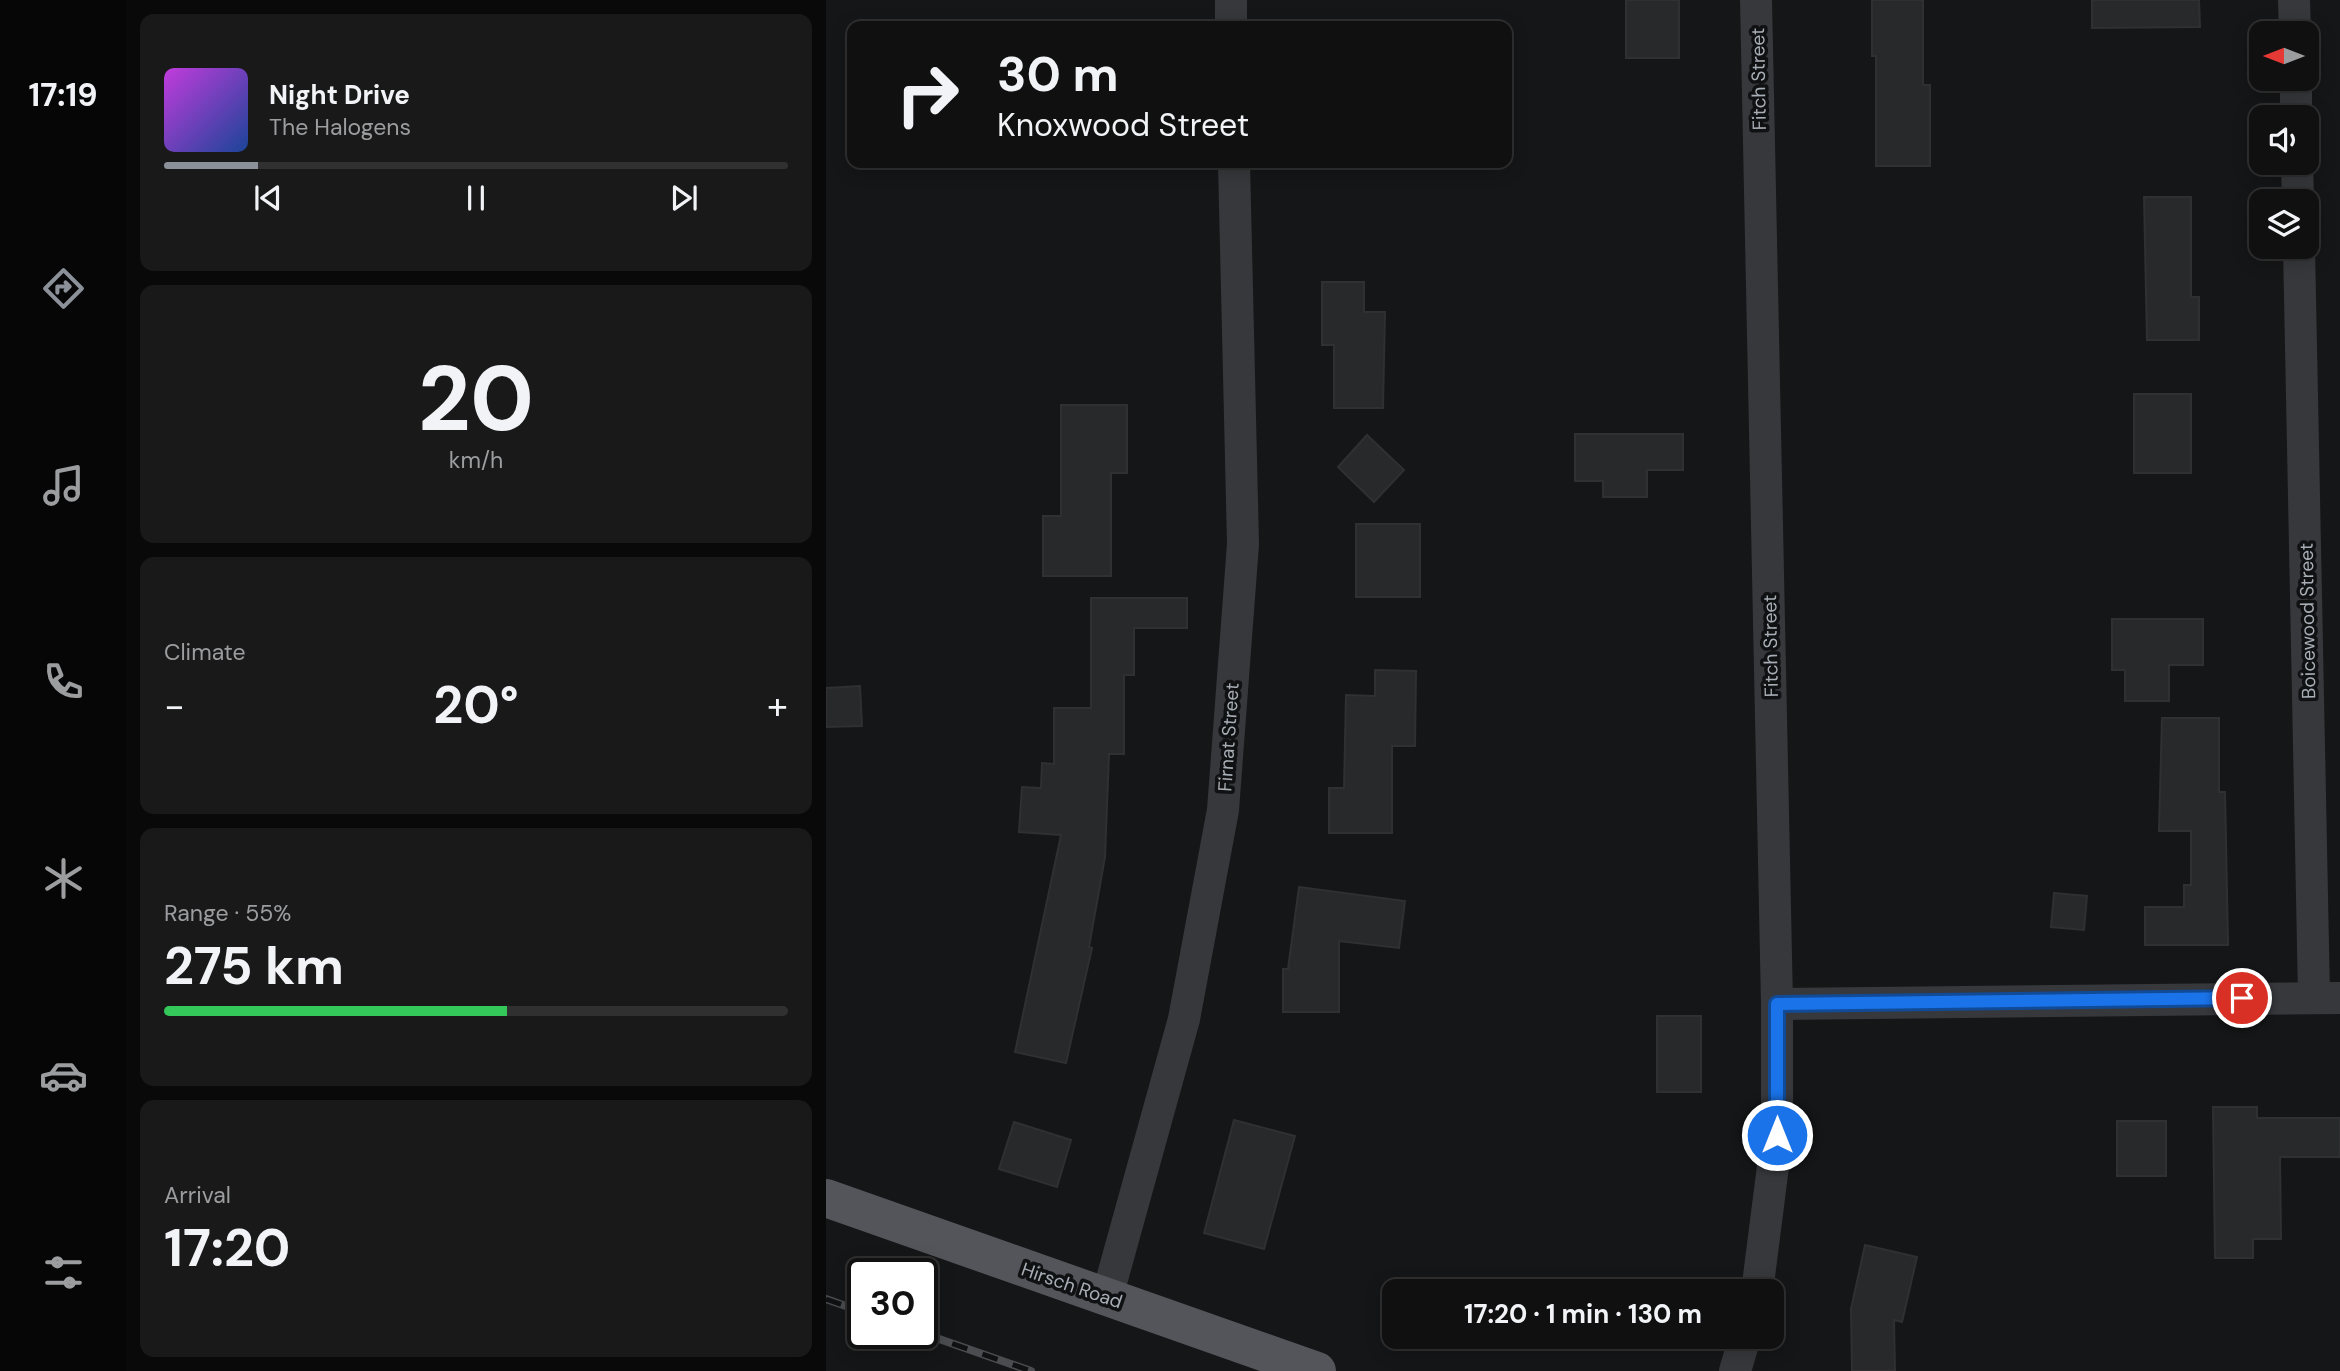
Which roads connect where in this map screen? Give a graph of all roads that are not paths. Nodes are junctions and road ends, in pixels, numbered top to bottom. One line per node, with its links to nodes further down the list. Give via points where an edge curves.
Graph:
1 (1231, 0): 4 (street)
2 (1756, 0): 9 (street, Fitch Street)
3 (2294, 0): 5 (street)
4 (1231, 21)
5 (2295, 21)
6 (1234, 168): 12 (street, Firnat Street, via 1243,544 1223,810 1184,1019)
7 (2299, 259): 8 (street, Boicewood Street)
8 (2327, 997): 9 (street)
9 (1777, 1004): 11 (street, Fitch Street, via 1777,1135)
10 (826, 1198): 12 (main road, Hirsch Road)
11 (1759, 1279)
12 (1107, 1297): 14 (main road, Hirsch Road)
13 (1741, 1349): 15 (street)
14 (1317, 1371)
15 (1735, 1371)

